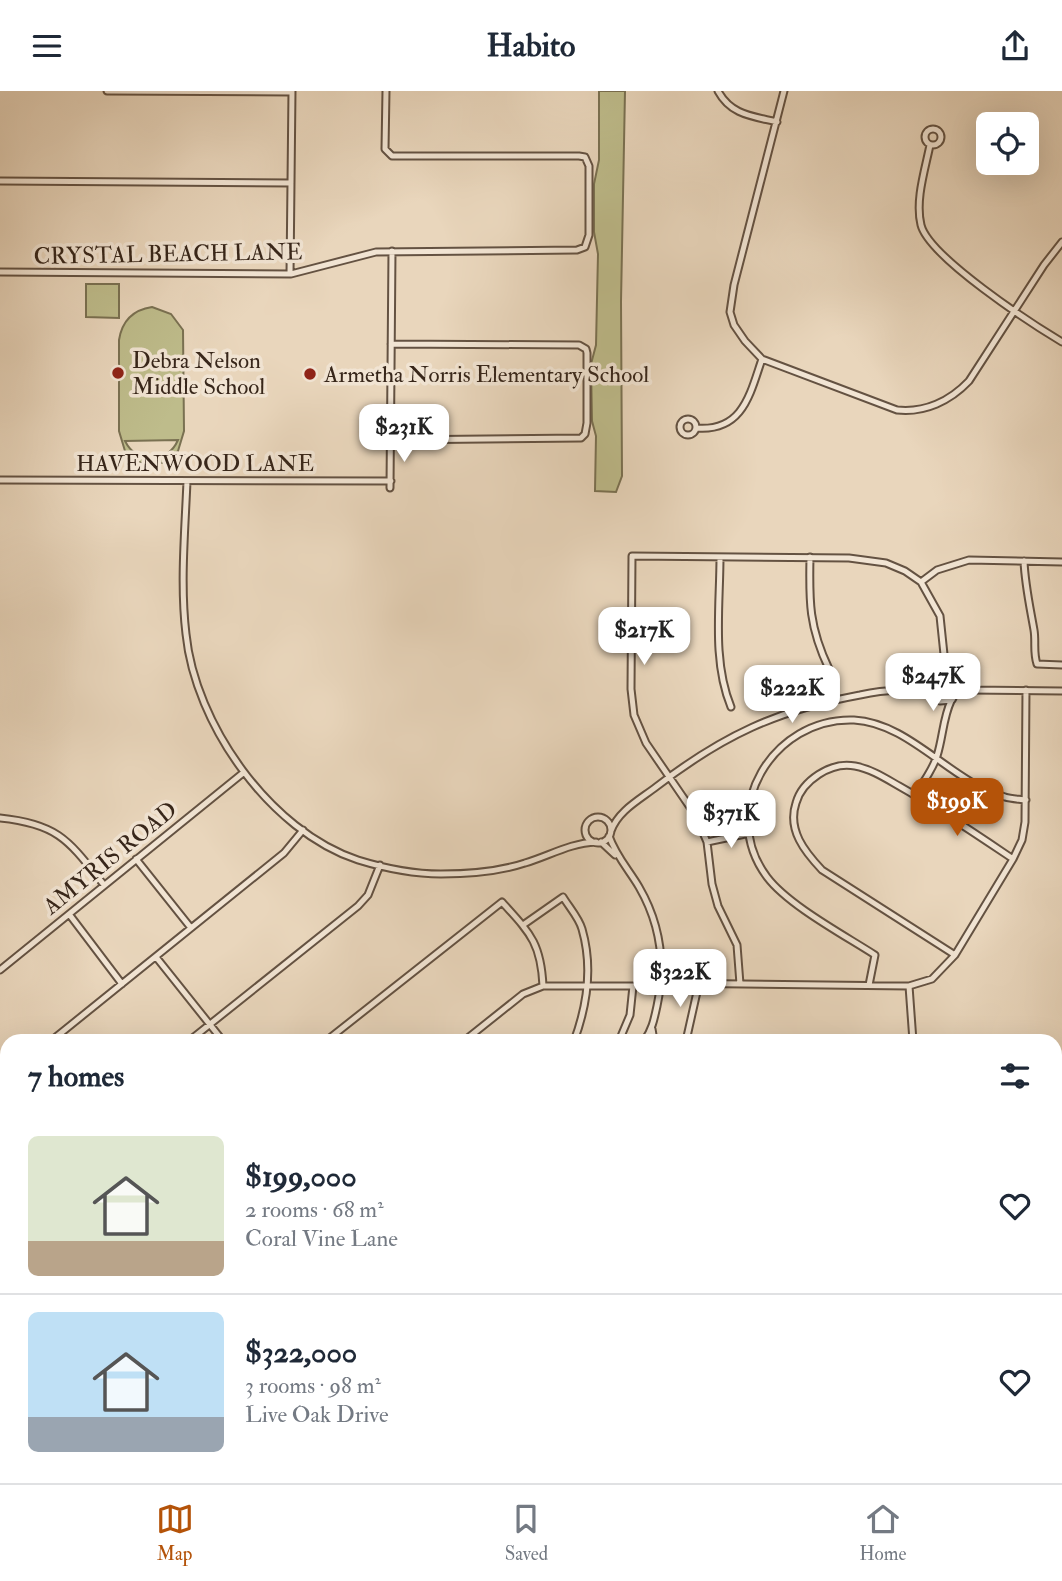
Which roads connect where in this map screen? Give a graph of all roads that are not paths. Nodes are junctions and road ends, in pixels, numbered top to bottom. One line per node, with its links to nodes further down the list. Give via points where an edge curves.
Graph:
1 (107, 91): 5 (street)
2 (386, 91): 11 (street, CRYSTAL BEACH LANE, via 385,145 387,152 398,157 579,156 587,159 589,166 585,247)
3 (718, 91): 6 (street, via 734,111)
4 (784, 91): 6 (street)
5 (292, 92): 9 (street)
6 (777, 121): 17 (street, via 730,307 738,331)
7 (930, 145): 14 (street, via 920,198 925,234 949,260)
8 (0, 181): 9 (street)
9 (291, 183): 13 (street)
10 (1062, 242): 14 (street)
11 (392, 251): 13 (street, CRYSTAL BEACH LANE, via 364,253); 16 (street)
12 (0, 272): 13 (street, CRYSTAL BEACH LANE)
13 (290, 274)
14 (1013, 312): 15 (street); 17 (street, via 961,389 914,411 898,410)
15 (1062, 342)
16 (391, 344): 19 (street); 19 (street, via 576,344 586,349 587,423 583,436 577,438)
17 (762, 359): 18 (street, via 740,412 716,427)
18 (696, 428)
19 (391, 440): 21 (street, HAVENWOOD LANE, via 391,485)
20 (0, 480): 21 (street, HAVENWOOD LANE)
21 (187, 481): 43 (street, via 186,636 200,697)
22 (720, 557): 23 (street); 40 (street, via 719,670); 44 (street, via 632,556 634,715 646,743)
23 (810, 557): 26 (street, via 886,563); 29 (street, via 812,624)
24 (1024, 561): 25 (street); 26 (street, via 969,560 937,570); 28 (street, via 1037,664)
25 (1062, 562)
26 (921, 582): 27 (street, via 940,616)
27 (945, 664): 30 (street); 31 (street)
28 (1062, 665)
29 (829, 669)
30 (950, 677): 31 (street); 32 (street)
31 (937, 678): 33 (street)
32 (957, 683): 35 (street); 39 (street)
33 (932, 684): 34 (street); 38 (street)
34 (919, 690): 38 (street); 44 (street, via 873,692 790,712 699,754)
35 (970, 690): 36 (street); 39 (street)
36 (1027, 690): 37 (street); 46 (street)
37 (1062, 691)
38 (935, 698): 39 (street, via 944,702); 41 (street)
39 (954, 698): 41 (street)
40 (730, 707)
41 (945, 713): 42 (street)
42 (936, 759): 45 (street); 46 (street, via 983,788); 52 (street, via 885,726 827,721 775,751 757,779 748,810)
43 (243, 773): 50 (street); 58 (street, AMYRIS ROAD)
44 (671, 776): 47 (street); 55 (street)
45 (915, 795): 59 (street); 65 (street, via 853,765 830,768 808,782 795,804 795,830 804,851 822,870)
46 (1026, 800): 59 (street, via 1022,840)
47 (620, 814): 48 (street); 53 (street)
48 (600, 817): 51 (street, via 587,823); 53 (street, via 609,822)
49 (0, 818): 61 (street, via 55,831)
50 (303, 830): 60 (street, via 357,860); 64 (street, via 284,853)
51 (585, 832): 54 (street); 56 (street)
52 (750, 833): 55 (street); 72 (street, via 756,858 782,894 875,955)
53 (610, 834): 54 (street); 57 (street)
54 (598, 842): 56 (street); 57 (street)
55 (707, 842): 71 (street, via 718,906 737,945)
56 (574, 845): 60 (street, via 525,863 472,874)
57 (617, 856): 68 (street, via 652,911 661,944)
58 (136, 859): 61 (street, AMYRIS ROAD); 64 (street)
59 (1013, 859): 65 (street)
60 (380, 865): 76 (street, via 368,895 358,906)
61 (104, 885): 62 (street, AMYRIS ROAD)
62 (69, 914): 67 (street, AMYRIS ROAD); 70 (street)
63 (523, 925): 74 (street, via 542,960); 75 (street, via 563,897 582,927); 81 (street, via 502,902)
64 (191, 928): 66 (street)
65 (955, 955): 73 (street, via 932,979)
66 (156, 957): 70 (street); 76 (street)
67 (1, 966)
68 (662, 983): 69 (street); 77 (street)
69 (699, 983): 71 (street); 87 (street)
70 (122, 984): 78 (street)
71 (740, 984): 72 (street)
72 (869, 985): 73 (street)
73 (909, 985): 88 (street)
74 (543, 986): 75 (street); 82 (street, via 523,994)
75 (588, 986): 83 (street); 84 (street, via 634,986)
76 (210, 1024): 79 (street); 80 (street)
77 (652, 1030): 85 (street); 86 (street)
78 (60, 1034)
79 (198, 1034)
80 (218, 1034)
81 (335, 1034)
82 (473, 1034)
83 (577, 1034)
84 (622, 1034)
85 (649, 1034)
86 (653, 1034)
87 (688, 1034)
88 (912, 1034)

